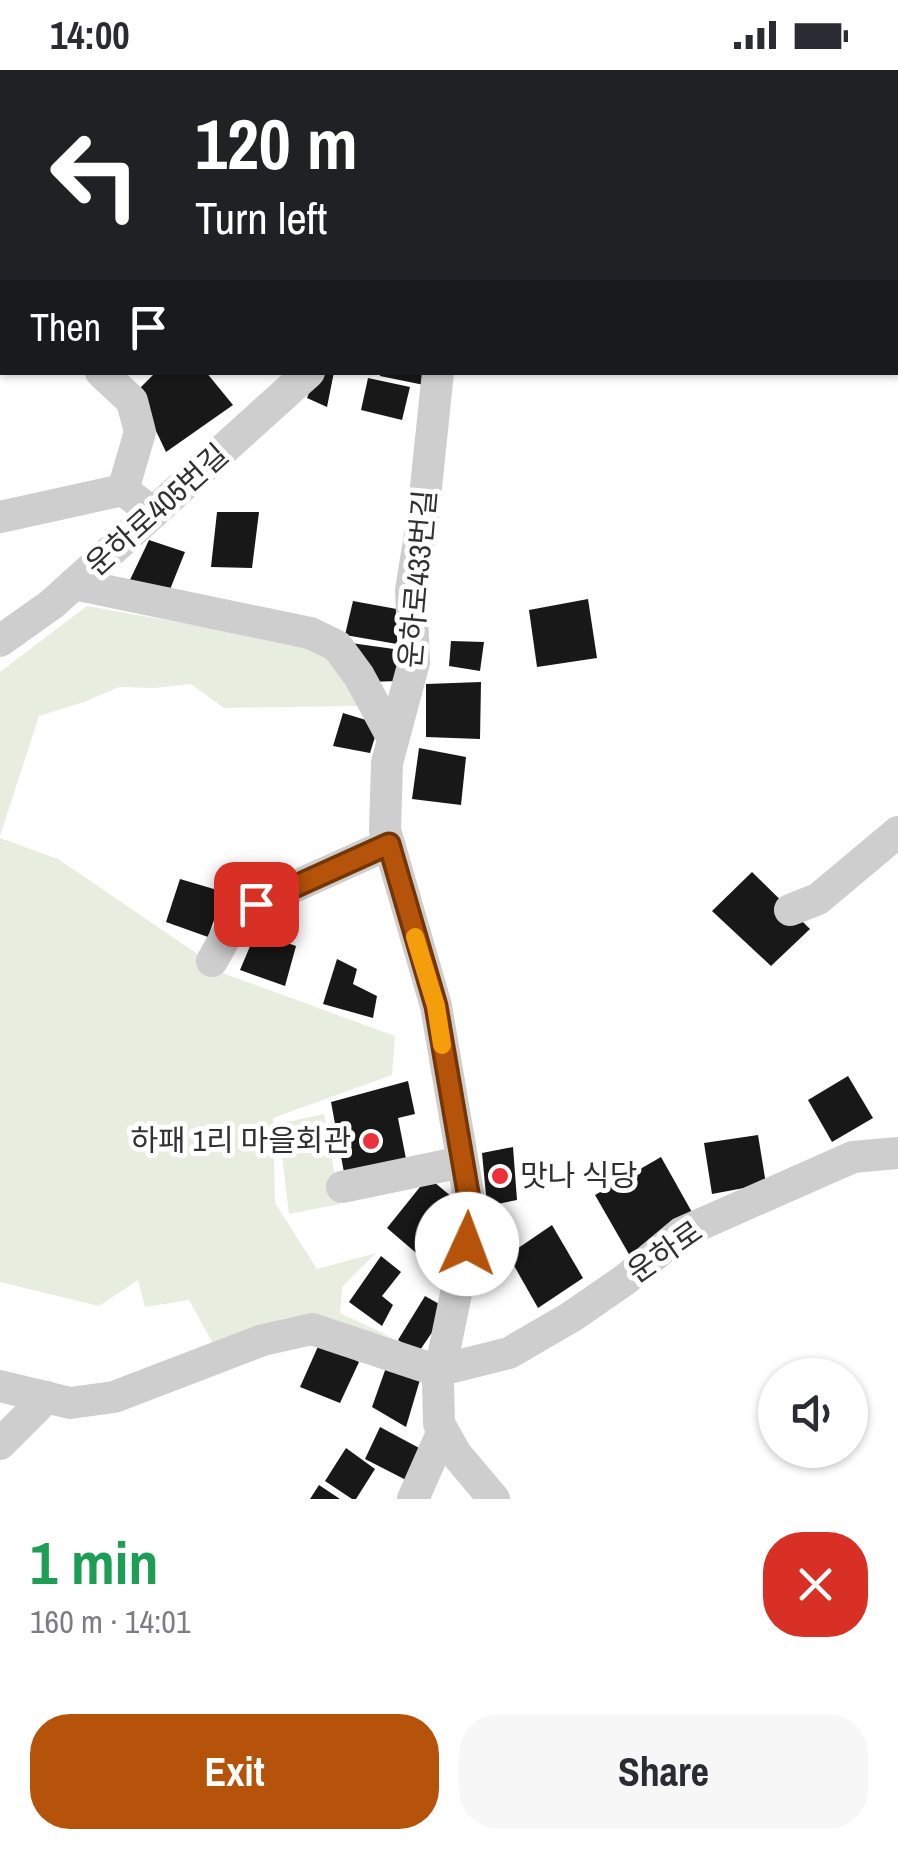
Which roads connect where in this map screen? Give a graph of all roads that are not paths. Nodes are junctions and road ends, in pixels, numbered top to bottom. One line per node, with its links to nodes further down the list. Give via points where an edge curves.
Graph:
1 (103, 375): 4 (street, via 132,401 140,432)
2 (306, 375): 5 (street, 운하로405번길)
3 (438, 375): 9 (street, 운하로433번길, via 411,590 414,662)
4 (123, 490): 5 (street); 6 (street)
5 (153, 513): 7 (street, 운하로405번길)
6 (0, 517)
7 (74, 584): 8 (street, 운하로405번길); 9 (street, via 310,634 338,646)
8 (0, 642)
9 (393, 739): 11 (street, 운하로433번길, via 387,762)
10 (898, 832): 12 (street, via 818,899)
11 (389, 844): 13 (street, via 256,904 230,929); 15 (street, 운하로433번길, via 436,1006)
12 (790, 910)
13 (212, 961)
14 (898, 1153): 17 (street, 운하로, via 852,1157 681,1233 626,1279 510,1353)
15 (462, 1162): 16 (street); 17 (street, 운하로433번길, via 472,1216 458,1240)
16 (342, 1187)
17 (441, 1370): 19 (street, via 312,1329 263,1340 114,1396 70,1402); 20 (street, 운하로433번길)
18 (0, 1386): 19 (street)
19 (46, 1397): 21 (street)
20 (443, 1431): 22 (street); 23 (street)
21 (0, 1444)
22 (413, 1499)
23 (494, 1499)

